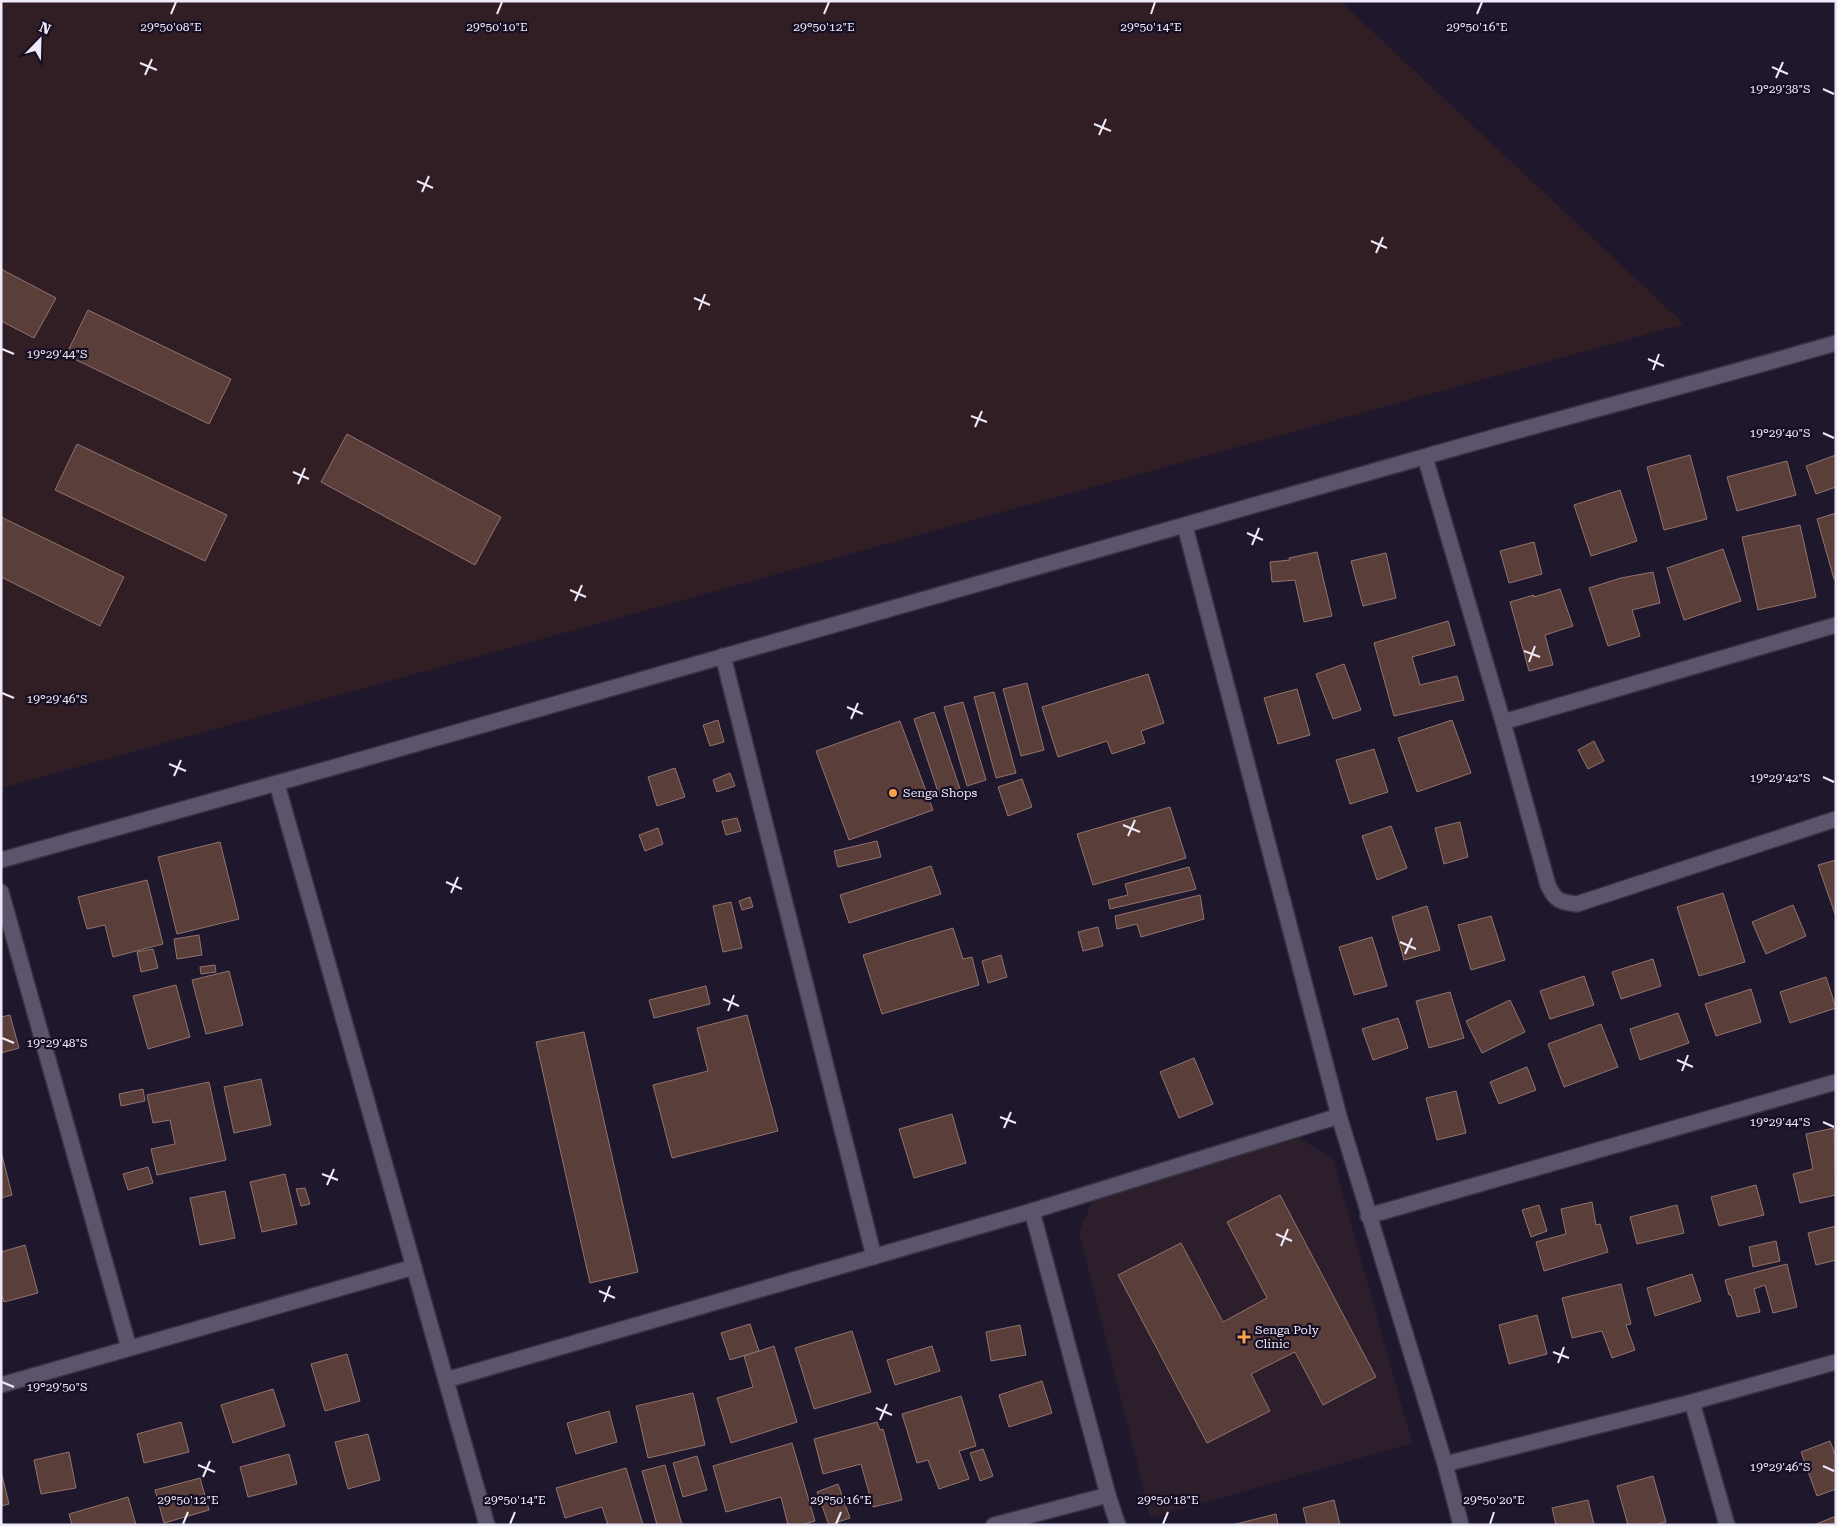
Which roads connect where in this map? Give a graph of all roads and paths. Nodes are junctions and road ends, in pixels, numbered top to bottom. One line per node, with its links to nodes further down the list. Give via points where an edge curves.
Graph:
1 (1836, 343): 2 (street)
2 (1425, 457): 3 (street); 6 (street)
3 (1185, 526): 5 (street); 12 (street)
4 (1836, 626): 6 (street)
5 (723, 656): 7 (street); 15 (street)
6 (1503, 722): 8 (street, via 1548,885 1553,896 1562,902 1577,904)
7 (277, 784): 9 (street); 16 (street)
8 (1836, 820)
9 (1, 860)
10 (1, 892): 17 (street)
11 (1836, 1082): 14 (street)
12 (1339, 1116): 13 (street); 14 (street)
13 (1032, 1212): 15 (street); 23 (street)
14 (1368, 1216): 22 (street)
15 (874, 1257): 19 (street)
16 (414, 1267): 17 (street); 19 (street)
17 (129, 1348): 20 (street)
18 (1836, 1362): 21 (street)
19 (446, 1380): 24 (street)
20 (1, 1385)
21 (1692, 1402): 22 (street); 28 (street)
22 (1445, 1464): 27 (street)
23 (1108, 1495): 25 (street); 26 (street)
24 (487, 1525)
25 (994, 1525)
26 (1118, 1525)
27 (1460, 1525)
28 (1727, 1525)

